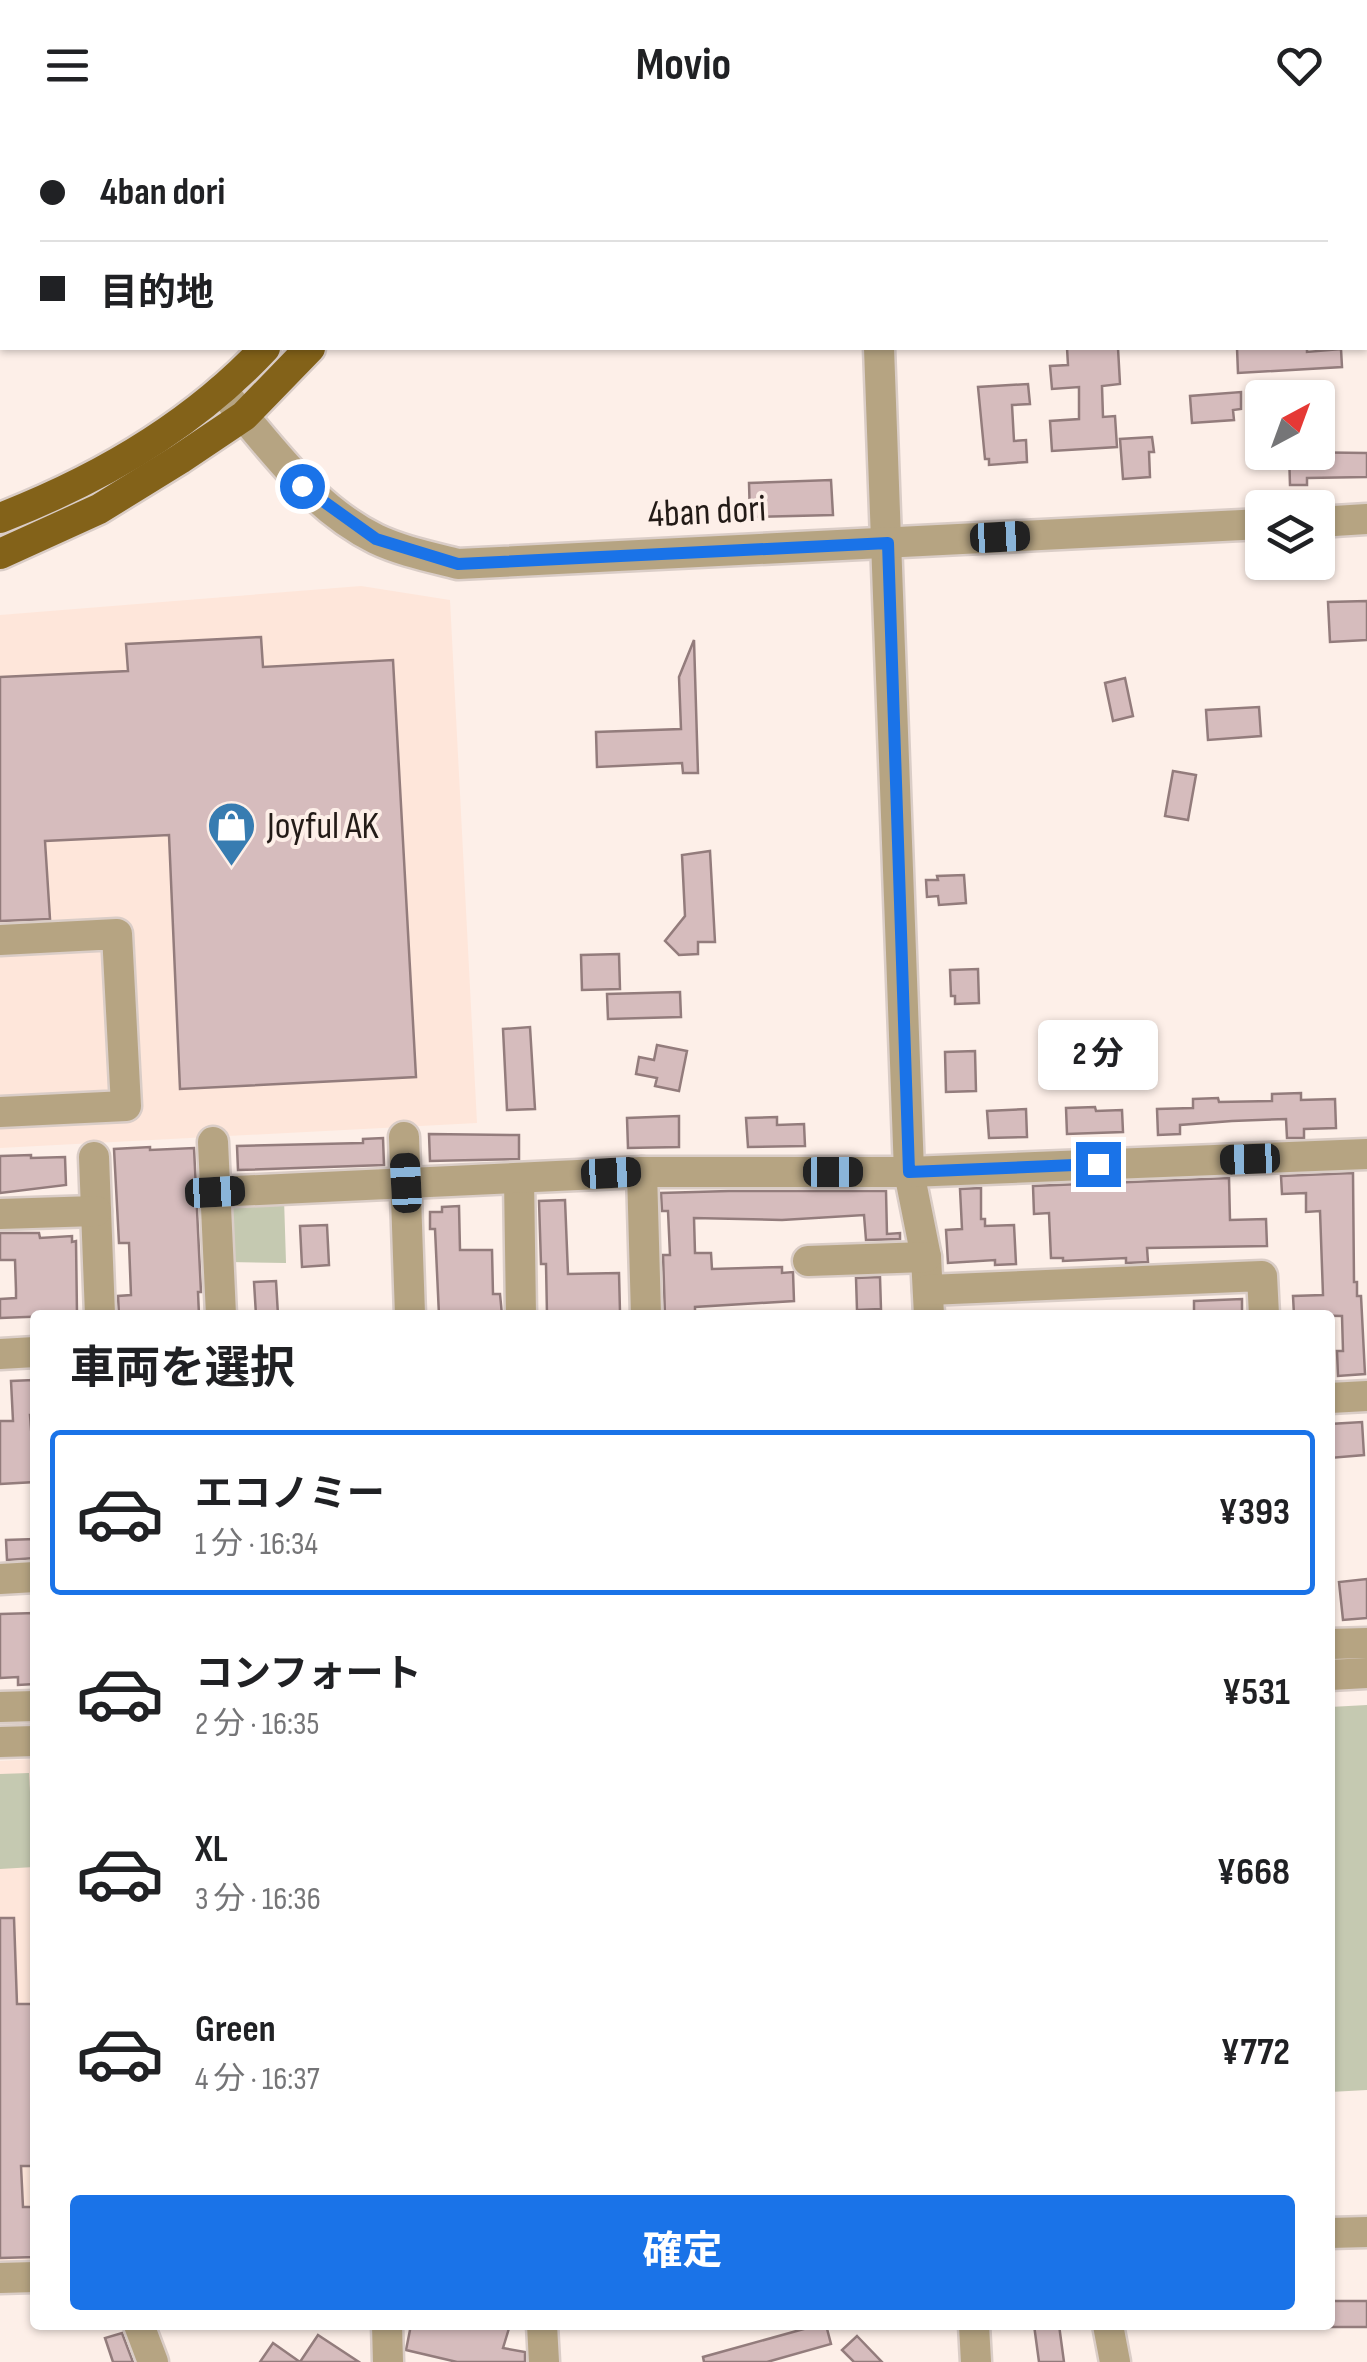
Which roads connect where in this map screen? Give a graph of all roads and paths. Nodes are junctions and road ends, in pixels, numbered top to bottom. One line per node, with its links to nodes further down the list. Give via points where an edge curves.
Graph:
1 (263, 350): 4 (main road)
2 (308, 350): 5 (main road)
3 (878, 350): 10 (street)
4 (221, 390): 5 (street, 4ban dori); 6 (main road, via 166,433 82,482)
5 (244, 416): 10 (street, 4ban dori, via 329,508 376,539 458,564); 11 (main road, via 99,509)
6 (0, 518)
7 (1367, 519): 8 (street)
8 (1335, 521)
9 (1245, 525): 10 (street, 4ban dori)
10 (888, 543): 19 (street)
11 (0, 554)
12 (0, 940): 13 (street, via 117,934 126,1106)
13 (0, 1112)
14 (404, 1137): 21 (street)
15 (213, 1142): 22 (street)
16 (1367, 1154): 19 (street)
17 (94, 1157): 23 (street)
18 (642, 1172): 19 (street); 20 (street); 32 (street)
19 (909, 1172): 25 (street)
20 (519, 1178): 21 (street); 31 (street)
21 (406, 1183): 22 (street); 30 (street)
22 (215, 1192): 29 (street)
23 (96, 1211): 24 (street); 28 (street)
24 (0, 1214)
25 (926, 1257): 26 (street); 27 (street)
26 (808, 1261)
27 (928, 1302): 33 (street, via 1262,1276)
28 (100, 1310)
29 (221, 1310)
30 (410, 1310)
31 (521, 1310)
32 (646, 1310)
33 (1264, 1310)
34 (30, 1352): 35 (street)
35 (0, 1354)
36 (1367, 1396): 37 (street)
37 (1335, 1398)
38 (30, 1576): 39 (street)
39 (0, 1579)
40 (1367, 1643): 41 (street)
41 (1335, 1644)
42 (1367, 1674): 43 (street)
43 (1335, 1675)
44 (30, 1706): 45 (street)
45 (0, 1707)
46 (30, 1741): 47 (street)
47 (0, 1742)
48 (1367, 2232): 49 (street)
49 (1335, 2233)
50 (30, 2277): 51 (street)
51 (0, 2278)
52 (30, 2297): 53 (street)
53 (0, 2298)
54 (141, 2330): 59 (street)
55 (387, 2330): 60 (street)
56 (542, 2330): 61 (street)
57 (974, 2330): 62 (street)
58 (1109, 2330): 63 (street)
59 (152, 2362)
60 (388, 2362)
61 (544, 2362)
62 (976, 2362)
63 (1115, 2362)

